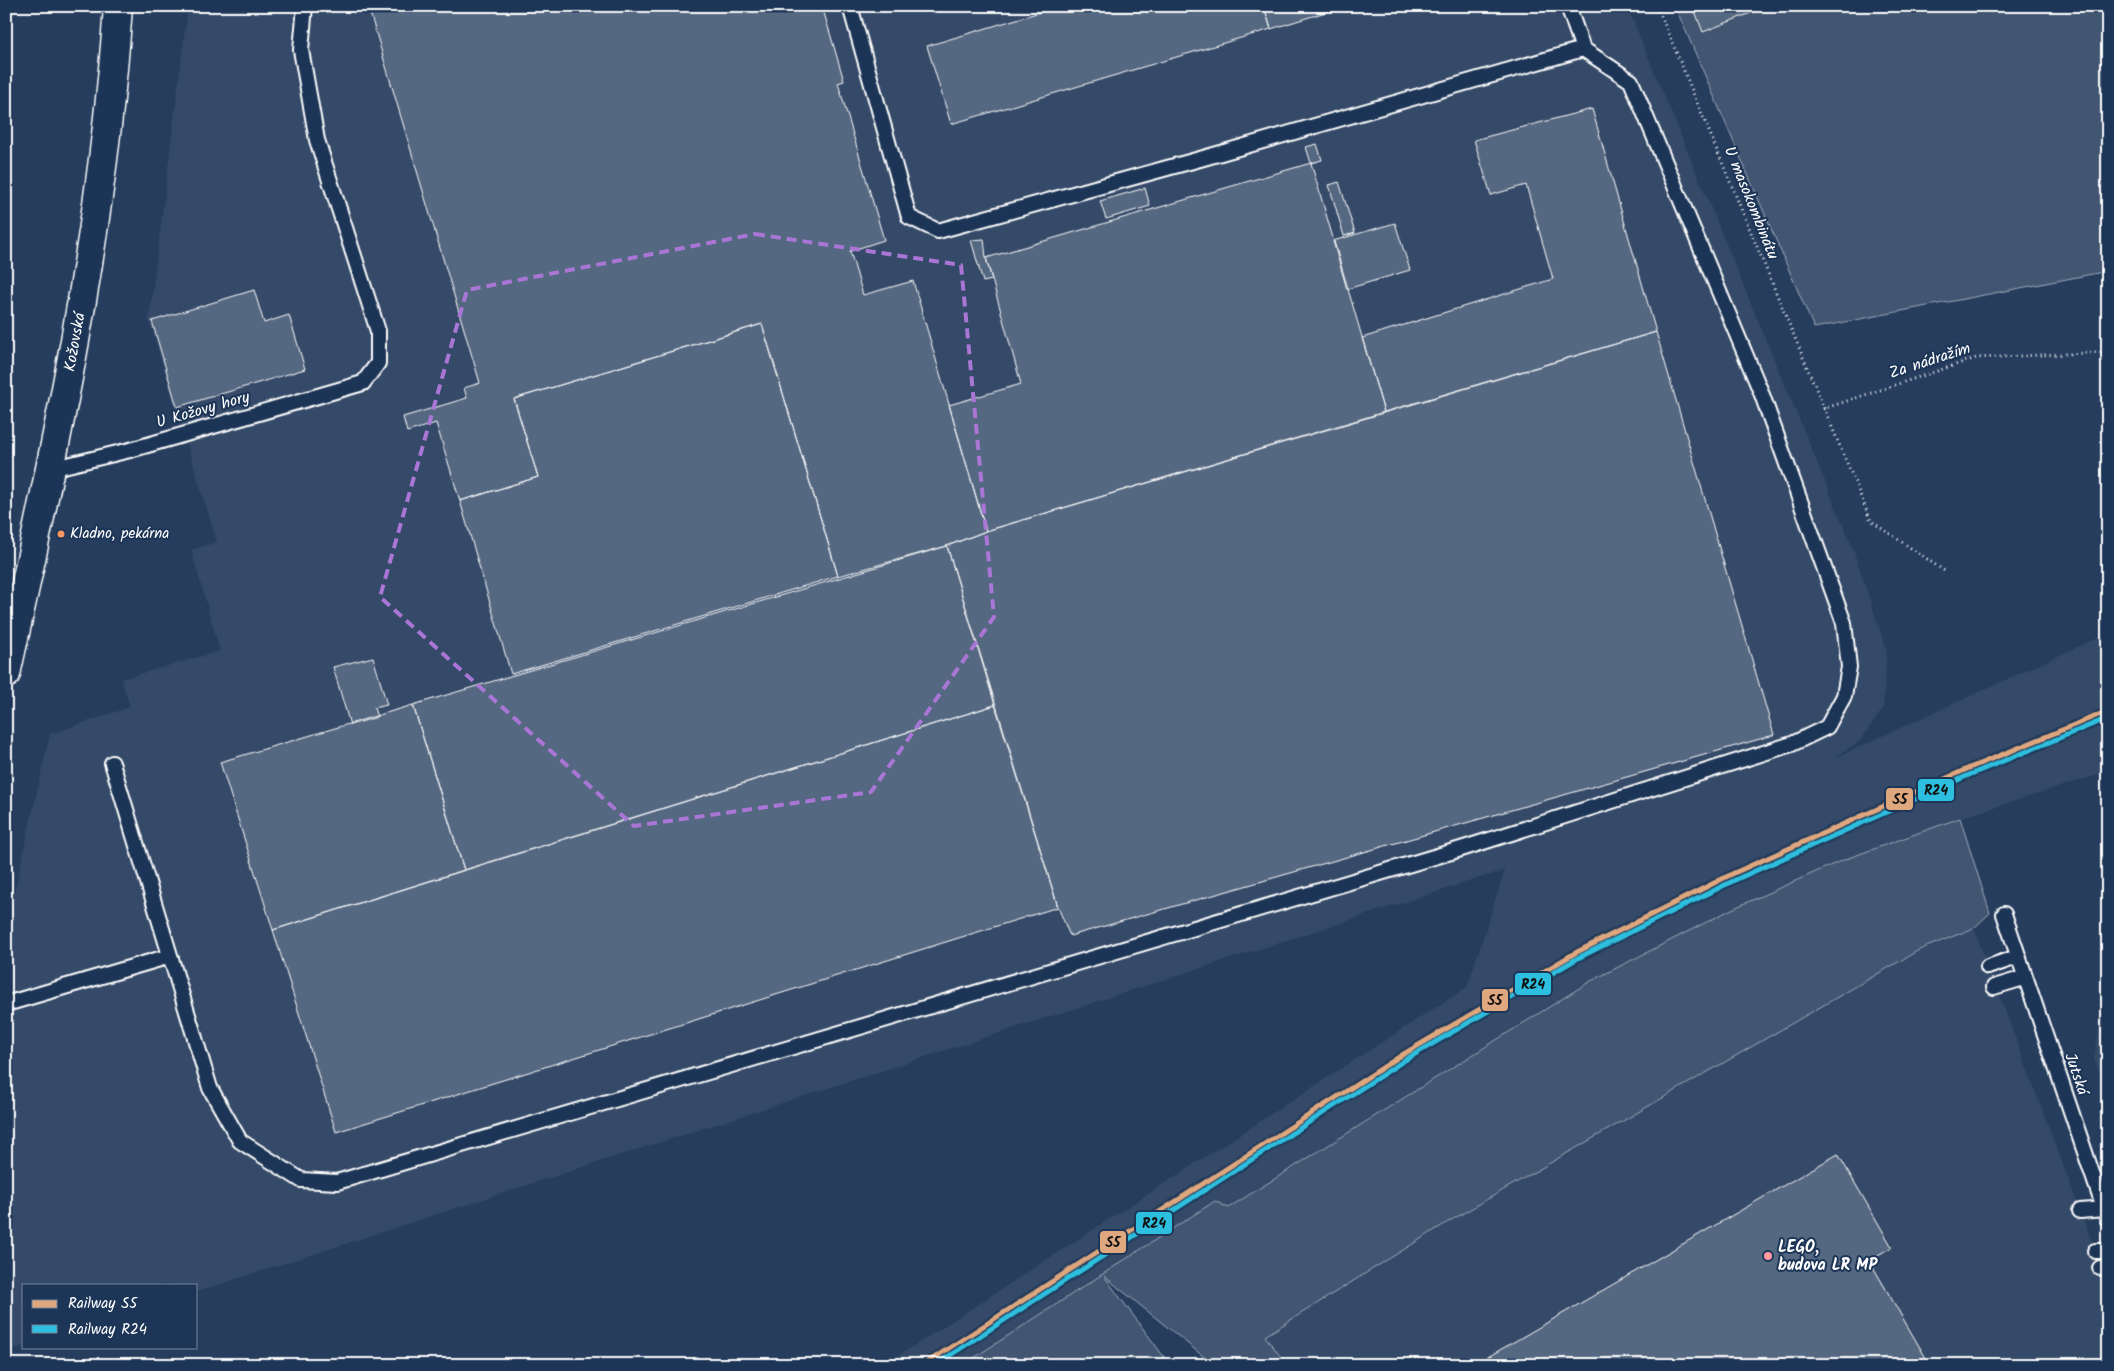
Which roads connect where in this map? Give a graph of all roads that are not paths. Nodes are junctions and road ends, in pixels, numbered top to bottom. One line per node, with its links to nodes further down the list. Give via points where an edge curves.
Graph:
1 (118, 6): 6 (street, Kožovská, via 92,250)
2 (305, 6): 6 (lane, U Kožovy hory, via 301,50 317,140 378,331 378,363 363,383)
3 (850, 6): 5 (lane, via 908,217 938,231)
4 (1568, 6): 5 (lane)
5 (1583, 49): 10 (lane, via 1631,81 1774,429 1844,623 1849,667 1844,696 1827,727 1792,744 1461,849 337,1182 301,1180 240,1141 210,1088)
6 (52, 469): 7 (street, Kožovská)
7 (6, 674)
8 (112, 763): 10 (lane)
9 (2004, 914): 11 (lane, Jutská)
10 (170, 956): 15 (lane)
11 (2017, 957): 12 (lane); 13 (lane, Jutská)
12 (1988, 967)
13 (2024, 978): 14 (lane); 17 (lane, Jutská)
14 (1994, 987)
15 (6, 1004)
16 (2080, 1211): 17 (lane, Jutská)
17 (2106, 1214)

